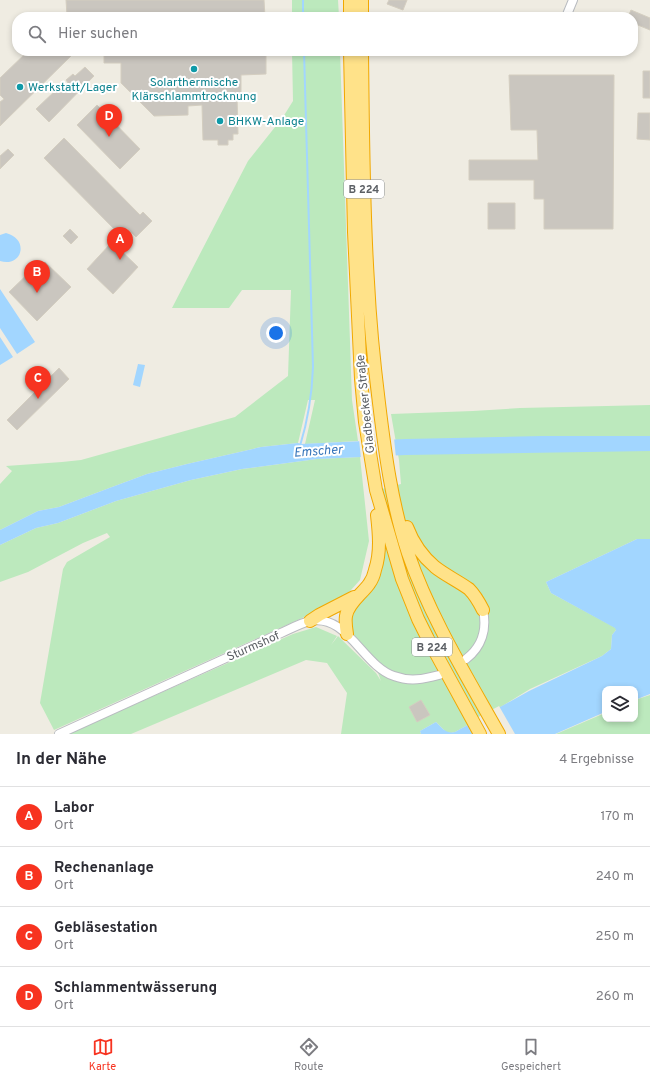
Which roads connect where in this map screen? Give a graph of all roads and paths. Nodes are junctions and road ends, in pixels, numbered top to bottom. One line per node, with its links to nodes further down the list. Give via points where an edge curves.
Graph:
1 (350, 0): 4 (highway)
2 (362, 0): 5 (highway)
3 (573, 0): 6 (street)
4 (350, 12)
5 (362, 12)
6 (568, 12)
7 (350, 56): 10 (highway, Gladbecker Straße / B 224, via 354,232 361,371 365,422)
8 (362, 56): 9 (highway, Gladbecker Straße / B 224, via 368,282 375,368)
9 (389, 470): 12 (highway, via 404,520 418,549 435,567 469,590); 19 (highway, Gladbecker Straße / B 224, via 400,525 420,586)
10 (376, 490): 11 (highway, via 378,558 372,579); 18 (highway, Gladbecker Straße / B 224, via 410,600 428,639)
11 (359, 595): 13 (highway); 14 (highway, via 346,614)
12 (483, 610): 15 (street, via 482,638 476,650)
13 (310, 621): 14 (street, Sturmshof, via 329,623); 17 (street, Sturmshof)
14 (347, 634): 16 (street, Sturmshof, via 380,669 391,675 412,680)
15 (466, 660)
16 (439, 675)
17 (60, 734)
18 (480, 734)
19 (499, 734)

